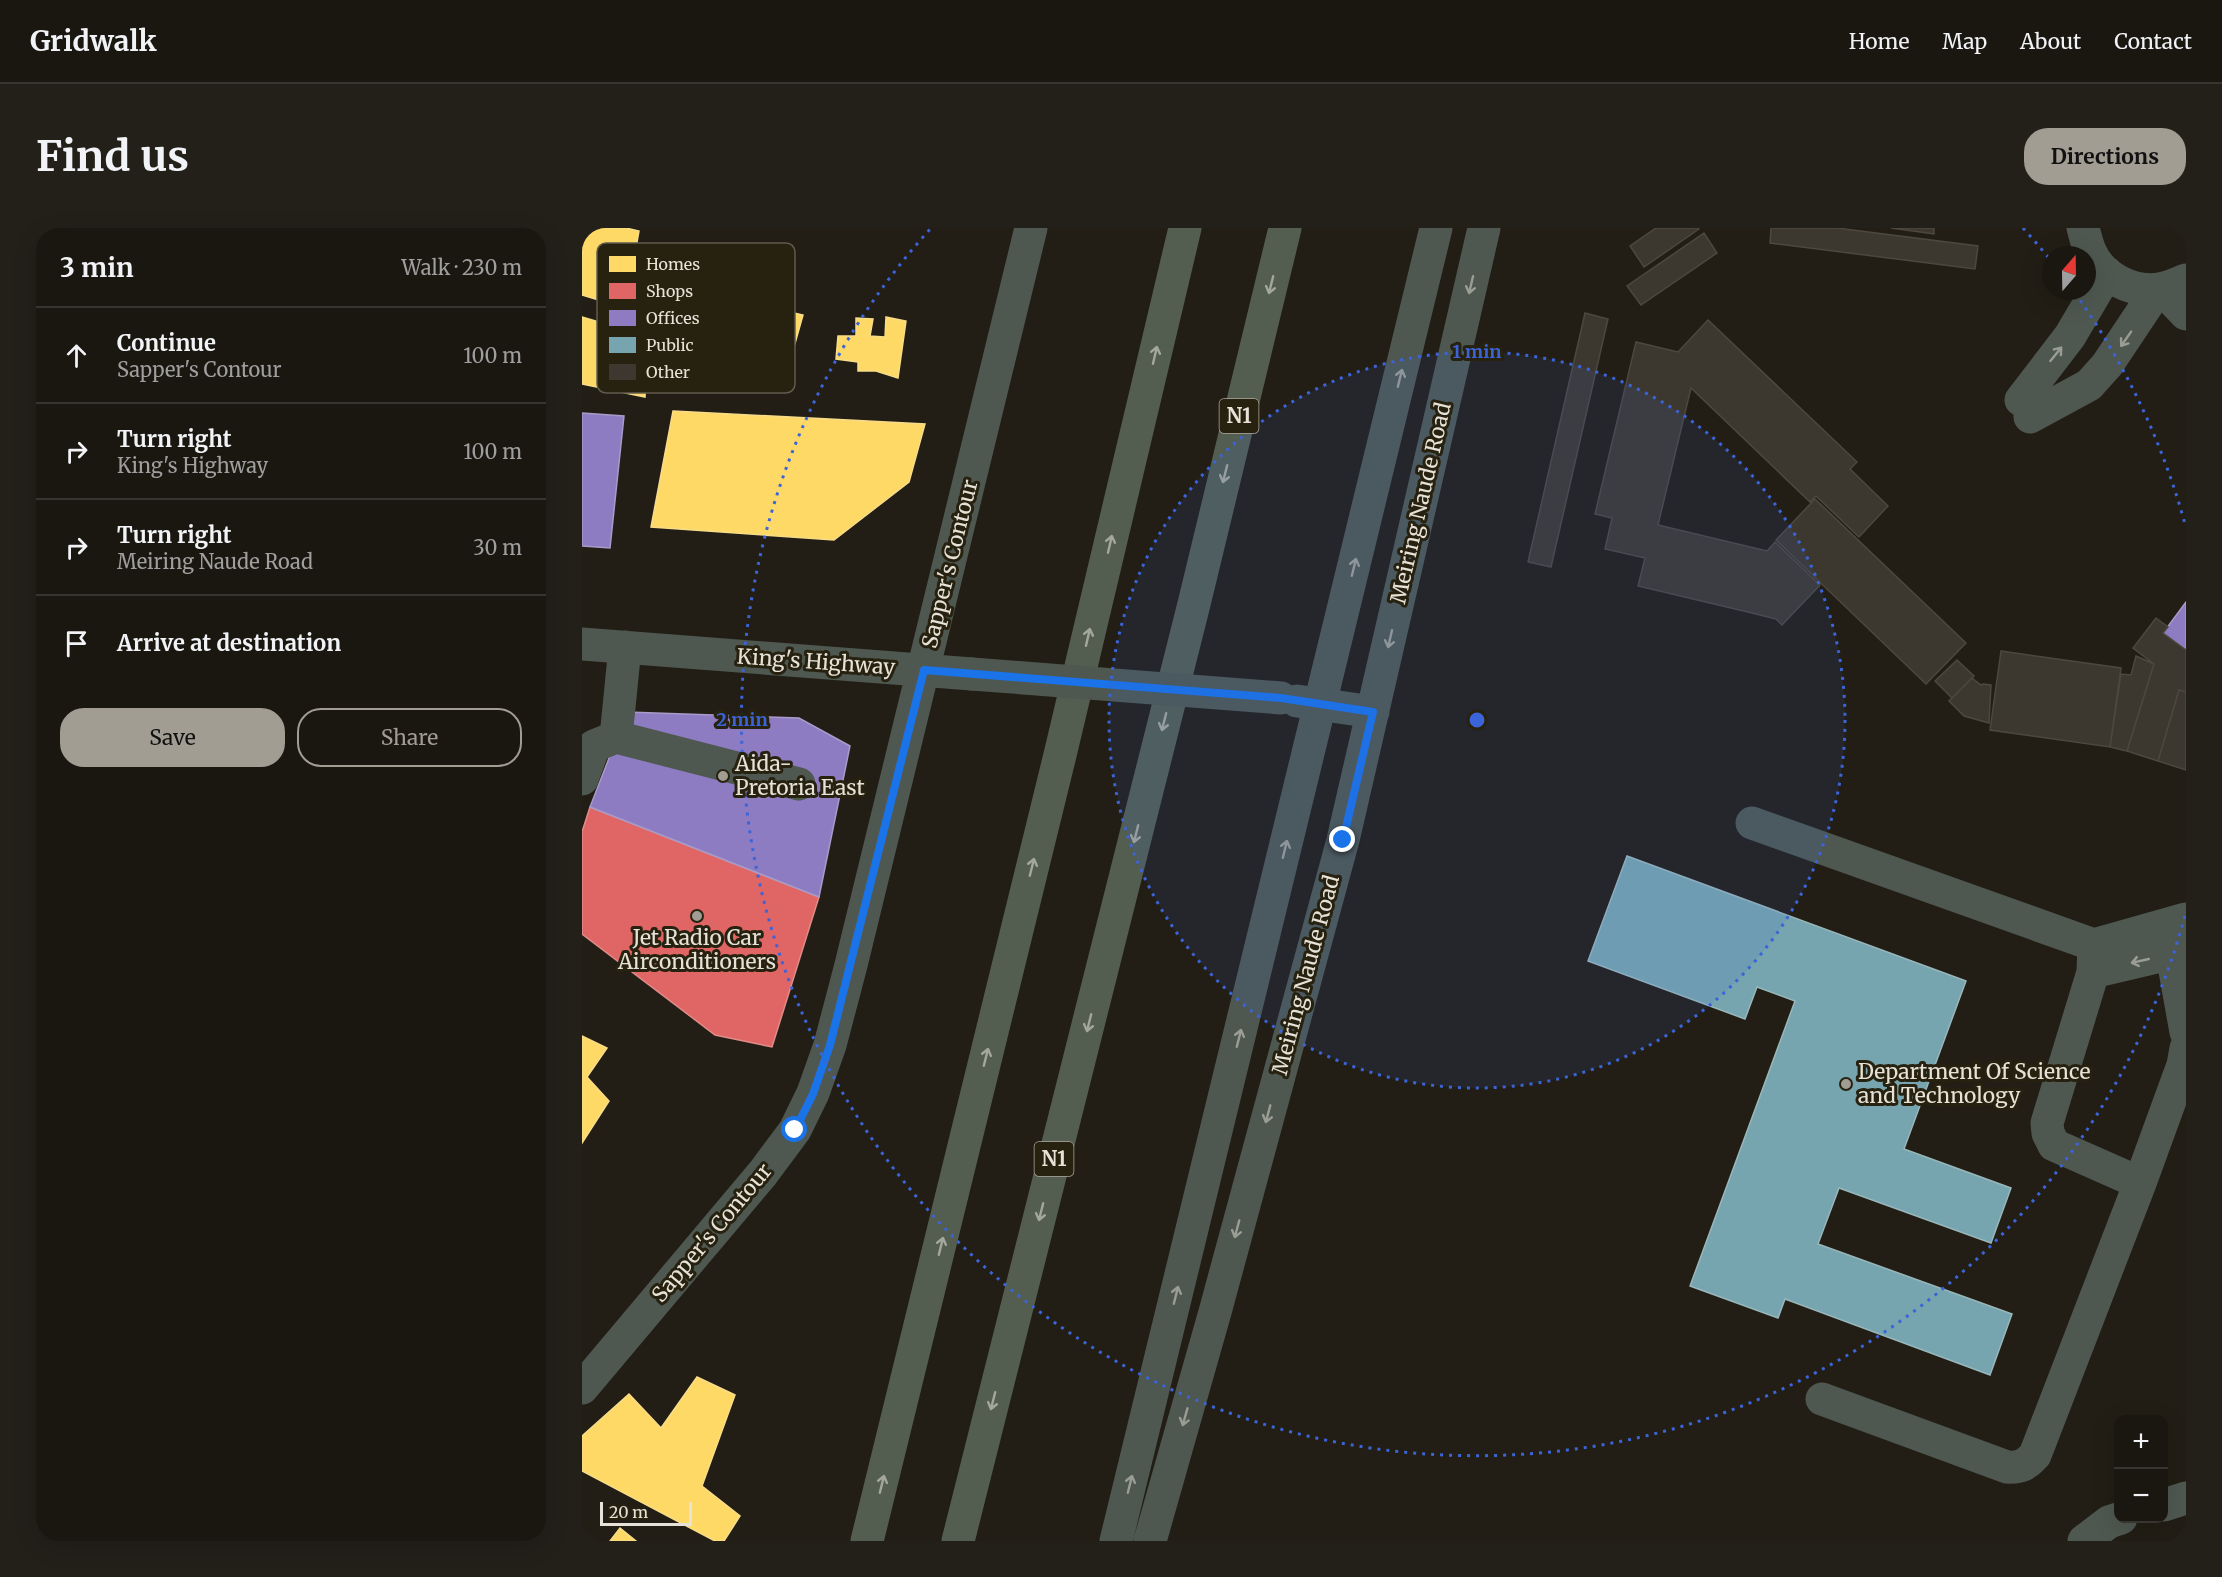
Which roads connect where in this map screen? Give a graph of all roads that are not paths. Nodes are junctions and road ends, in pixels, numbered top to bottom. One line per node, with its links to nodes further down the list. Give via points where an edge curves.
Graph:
1 (1031, 228): 12 (street, Sapper's Contour)
2 (1185, 228): 29 (highway, one-way to 2)
3 (1285, 228): 30 (highway, N1, one-way to 30)
4 (1436, 228): 13 (street, one-way to 4)
5 (1484, 228): 14 (street, Meiring Naude Road, one-way to 14)
6 (2083, 228): 7 (street, via 2090,253)
7 (2107, 273): 8 (street, via 2130,287); 8 (street, one-way to 7, via 2089,385 2026,408)
8 (2168, 286): 9 (street)
9 (2186, 314)
10 (582, 644): 11 (street, King's Highway)
11 (625, 647): 12 (street, King's Highway); 15 (street)
12 (924, 670): 13 (street, King's Highway, bridge, via 1281,698); 24 (street, Sapper's Contour, via 830,1045 813,1094 795,1130 763,1173)
13 (1320, 706): 14 (street, King's Highway); 31 (street, one-way to 13)
14 (1373, 712): 32 (street, Meiring Naude Road, one-way to 32, via 1343,840)
15 (616, 737): 16 (street, via 594,746); 17 (street)
16 (582, 779)
17 (799, 784)
18 (1752, 823): 20 (street)
19 (2176, 937): 20 (street); 21 (street)
20 (2094, 959): 23 (street, via 2047,1123 2048,1133 2054,1145)
21 (2186, 1032)
22 (2186, 1048): 23 (street)
23 (2140, 1183): 25 (street, via 2035,1455 2027,1464 2007,1467)
24 (582, 1388)
25 (1822, 1399)
26 (2186, 1498): 27 (street)
27 (2168, 1503)
28 (2114, 1520): 33 (street)
29 (867, 1541)
30 (958, 1541)
31 (1116, 1541)
32 (1150, 1541)
33 (2084, 1541)

